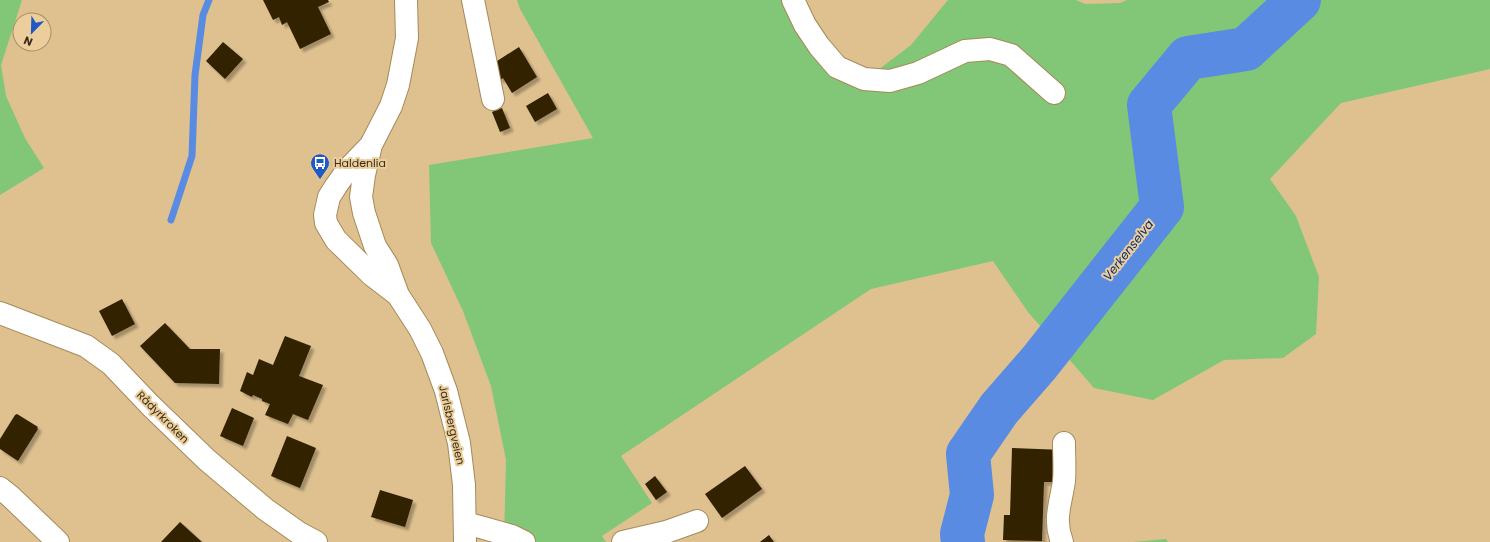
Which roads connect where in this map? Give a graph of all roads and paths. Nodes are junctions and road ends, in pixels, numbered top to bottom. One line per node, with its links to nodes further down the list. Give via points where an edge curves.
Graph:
1 (406, 0): 6 (main road, Jarlsbergveien, via 407,38 399,79 391,106)
2 (473, 0): 5 (main road)
3 (794, 0): 4 (main road, via 808,30 837,67 864,80 890,82 918,73 965,51 990,49 1011,56)
4 (1054, 93)
5 (493, 99)
6 (371, 144): 7 (main road, Jarlsbergveien, via 361,197 375,246 387,265); 7 (main road, Jarlsbergveien, via 348,169 329,197 326,223 336,240 372,275)
7 (398, 295): 12 (main road, Jarlsbergveien, via 432,353 446,391 459,443 464,485)
8 (0, 313): 14 (main road, Rådyrkroken, via 86,346 111,364 207,460 265,508)
9 (1064, 443): 17 (main road, via 1064,480 1057,515 1058,532)
10 (0, 488): 13 (main road)
11 (697, 521): 16 (main road, via 666,532)
12 (465, 532): 15 (main road, via 512,536)
13 (58, 542)
14 (316, 542)
15 (524, 542)
16 (623, 542)
17 (1062, 542)

